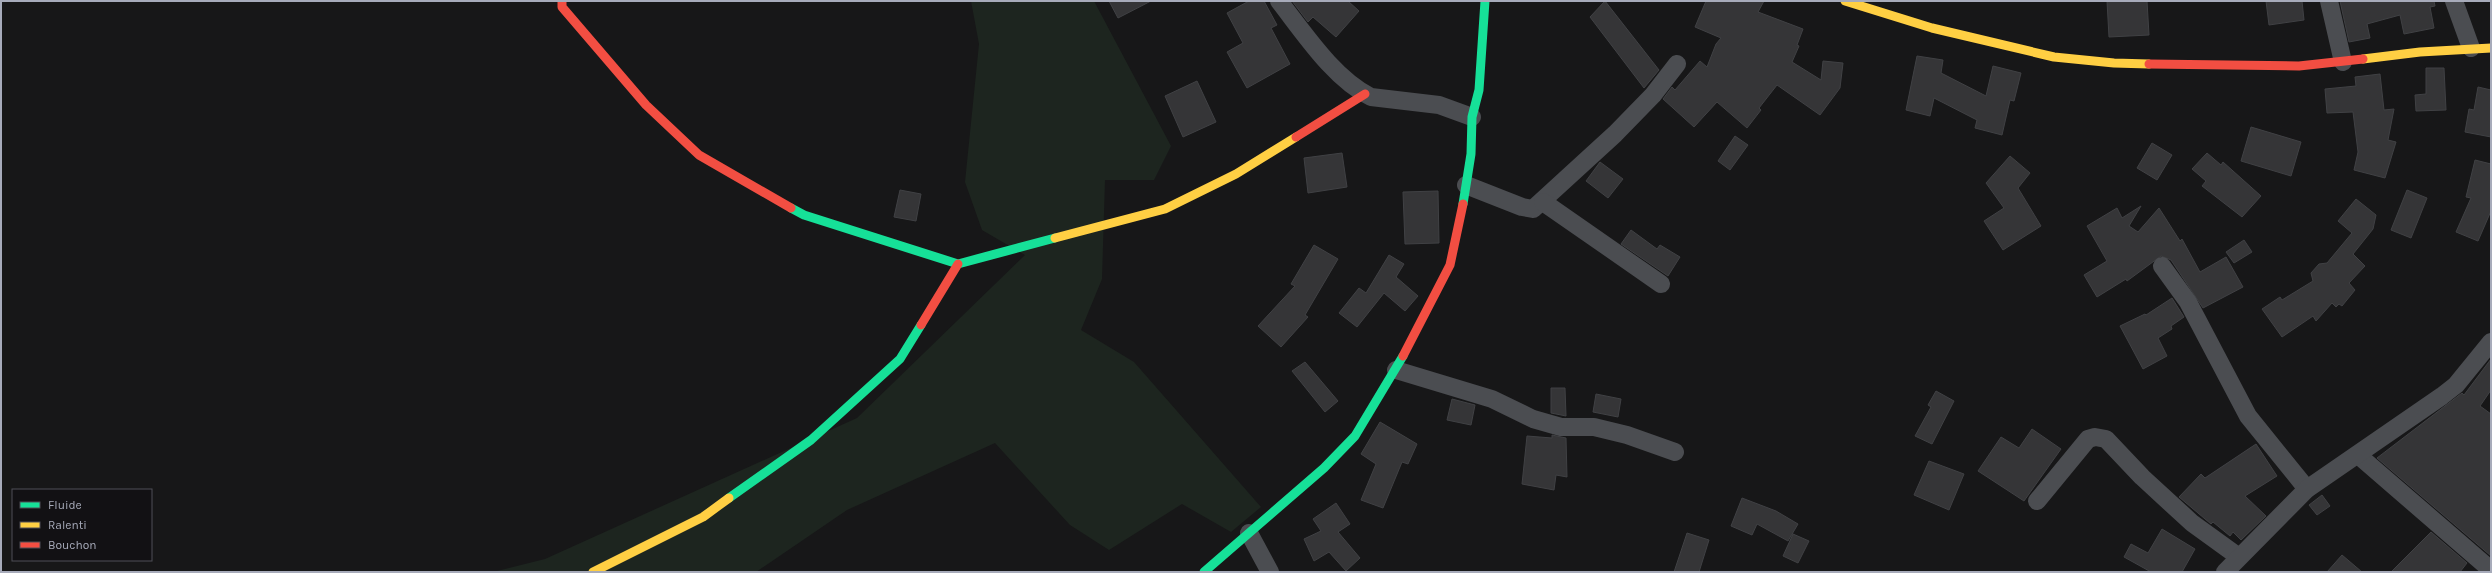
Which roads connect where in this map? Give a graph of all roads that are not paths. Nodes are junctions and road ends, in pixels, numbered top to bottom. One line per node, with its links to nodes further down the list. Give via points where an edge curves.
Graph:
1 (562, 1): 15 (street, via 562,7 646,105 699,155 804,215)
2 (1279, 1): 11 (street, via 1320,52)
3 (1485, 1): 12 (street, via 1479,90)
4 (1845, 1): 9 (street, via 1932,28 2054,57 2114,63 2292,66)
5 (2329, 1): 9 (street)
6 (2454, 1): 7 (street)
7 (2471, 48): 8 (street); 9 (street)
8 (2491, 48)
9 (2343, 62)
10 (1677, 64): 14 (street, via 1653,95)
11 (1364, 94): 12 (street, via 1439,105); 15 (street, via 1236,174 1165,209)
12 (1472, 117): 13 (street)
13 (1466, 185): 14 (street, via 1522,207 1533,209); 19 (street, via 1450,265)
14 (1543, 202): 17 (street)
15 (958, 264): 27 (street, via 900,359 811,440 703,517)
16 (2162, 266): 22 (street, via 2188,302 2248,416)
17 (1661, 284)
18 (2491, 342): 21 (street, via 2456,385)
19 (1396, 370): 20 (street, via 1492,399 1533,419 1560,427 1594,427 1627,435); 24 (street, via 1355,436 1328,464)
20 (1675, 452)
21 (2358, 455): 22 (street); 26 (street)
22 (2307, 489): 25 (street)
23 (2037, 501): 25 (street, via 2088,440 2096,437 2106,439 2142,477 2192,523)
24 (1249, 533): 28 (street); 29 (street)
25 (2239, 557): 30 (street)
26 (2491, 570)
27 (593, 572)
28 (1204, 572)
29 (1270, 572)
30 (2226, 572)

